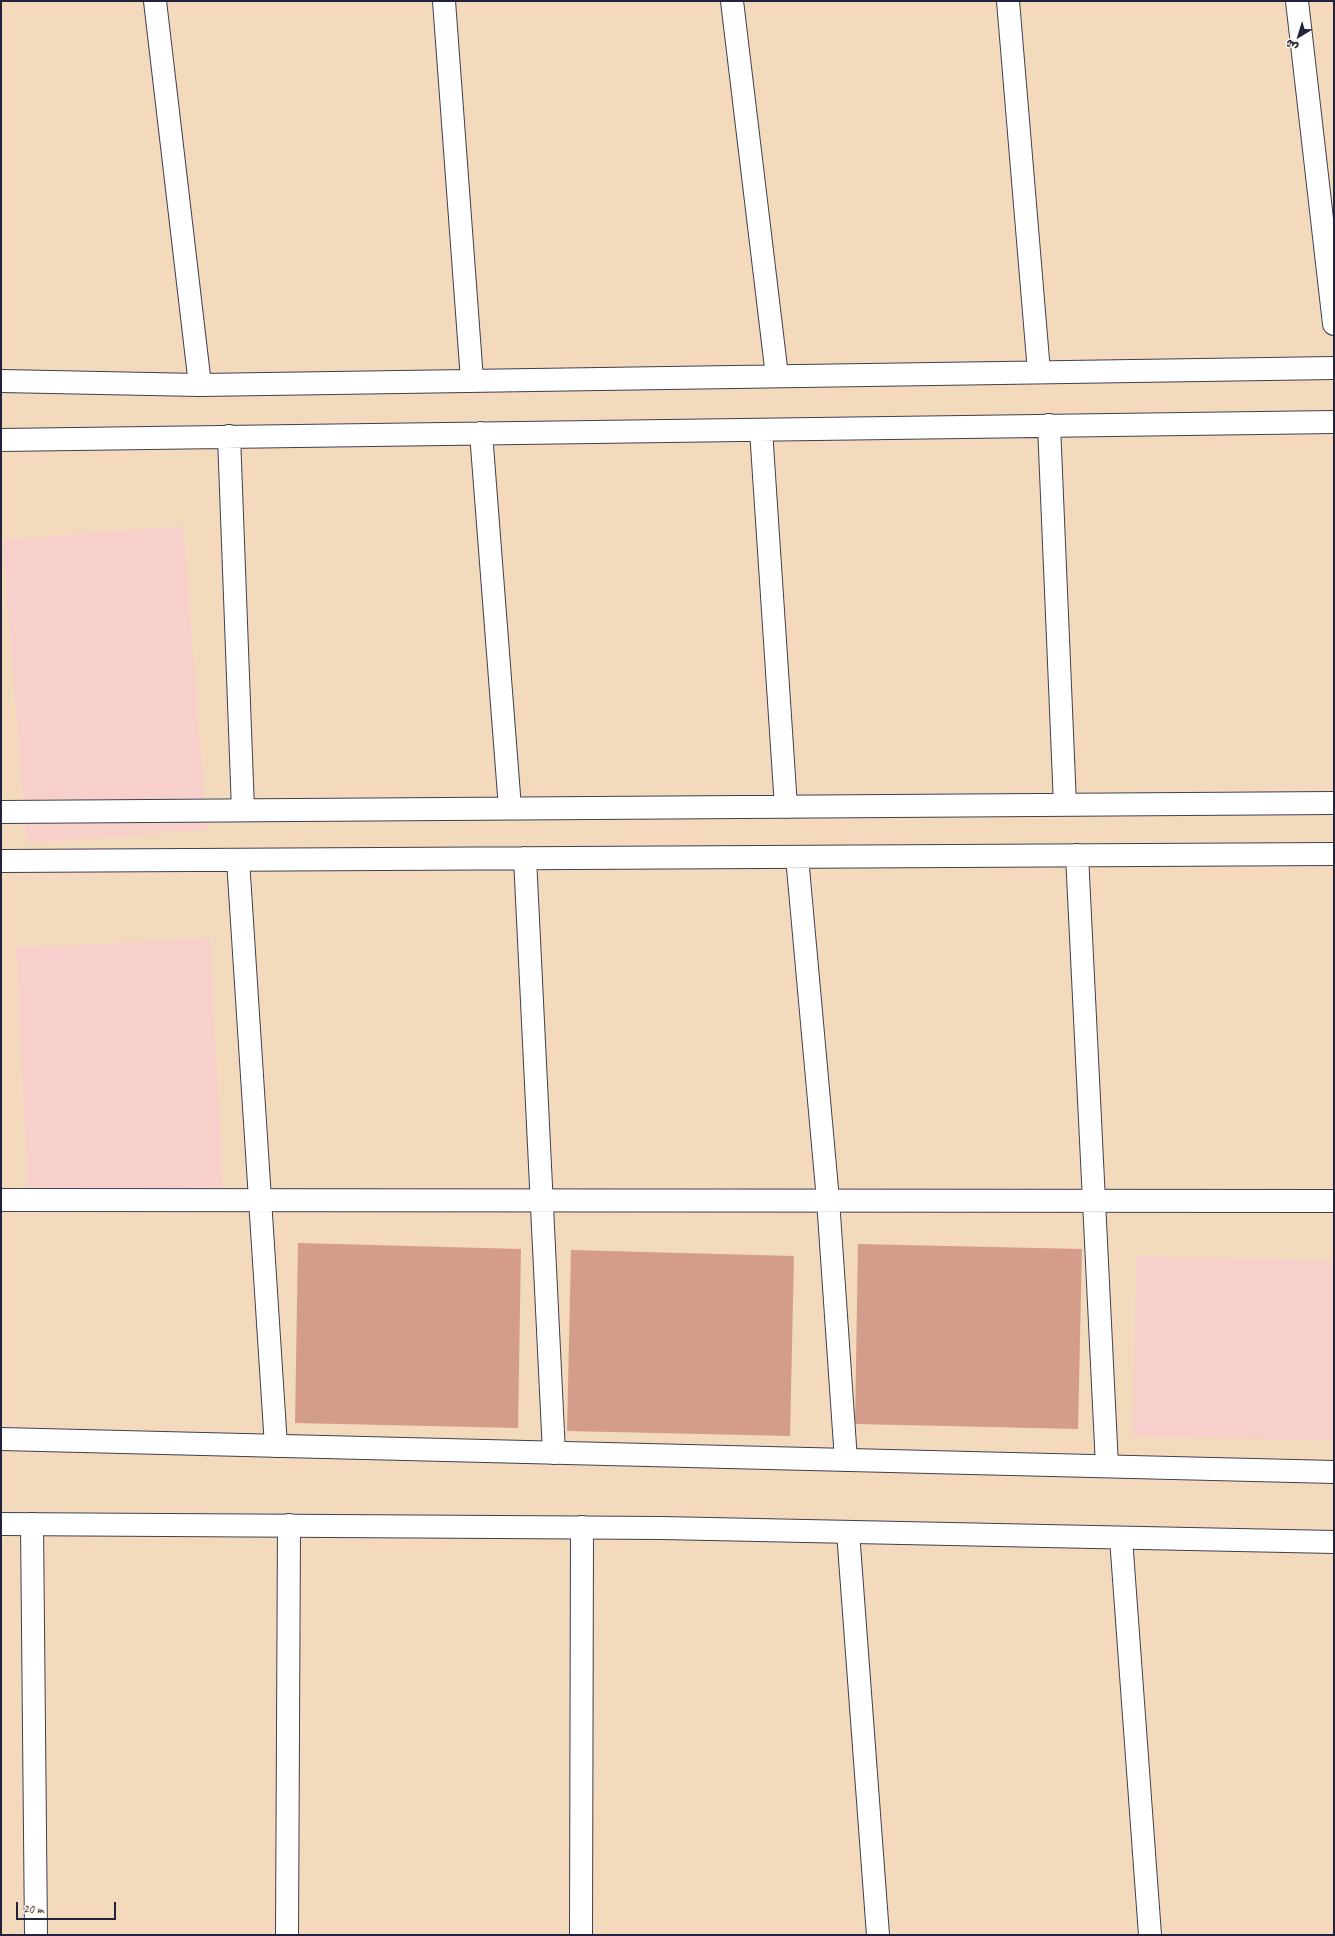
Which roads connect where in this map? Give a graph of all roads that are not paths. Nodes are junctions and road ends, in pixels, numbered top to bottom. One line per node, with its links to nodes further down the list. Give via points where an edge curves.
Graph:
1 (155, 1): 12 (street)
2 (444, 1): 10 (street)
3 (732, 1): 9 (street)
4 (1008, 1): 8 (street)
5 (1297, 1): 6 (street)
6 (1334, 324)
7 (1334, 368): 8 (street)
8 (1039, 372): 9 (street)
9 (777, 376): 10 (street)
10 (472, 380): 12 (street)
11 (1, 381): 12 (street)
12 (200, 385)
13 (1334, 422): 14 (street)
14 (1049, 425): 15 (street); 20 (street)
15 (761, 430): 16 (street); 21 (street)
16 (481, 433): 17 (street); 22 (street)
17 (229, 436): 18 (street); 23 (street)
18 (1, 440)
19 (1334, 803): 20 (street)
20 (1065, 805): 21 (street)
21 (786, 806): 22 (street)
22 (510, 808): 23 (street)
23 (243, 810): 24 (street)
24 (1, 812)
25 (1334, 854): 26 (street)
26 (1077, 855): 27 (street); 35 (street)
27 (797, 857): 28 (street); 34 (street)
28 (525, 858): 29 (street); 33 (street)
29 (238, 860): 30 (street); 32 (street)
30 (1, 861)
31 (1, 1200): 32 (street)
32 (260, 1200): 33 (street); 38 (street)
33 (542, 1200): 34 (street); 39 (street)
34 (828, 1200): 35 (street); 40 (street)
35 (1094, 1201): 36 (street); 41 (street)
36 (1334, 1201)
37 (1, 1439): 38 (street)
38 (276, 1446): 39 (street)
39 (554, 1453): 40 (street)
40 (846, 1460): 41 (street)
41 (1107, 1466): 42 (street)
42 (1334, 1472)
43 (1, 1524): 44 (street)
44 (32, 1524): 45 (street); 50 (street)
45 (289, 1525): 46 (street); 51 (street)
46 (582, 1527): 47 (street); 52 (street)
47 (848, 1532): 48 (street); 53 (street)
48 (1121, 1538): 49 (street); 54 (street)
49 (1334, 1542)
50 (36, 1935)
51 (287, 1935)
52 (581, 1935)
53 (878, 1935)
54 (1150, 1935)

